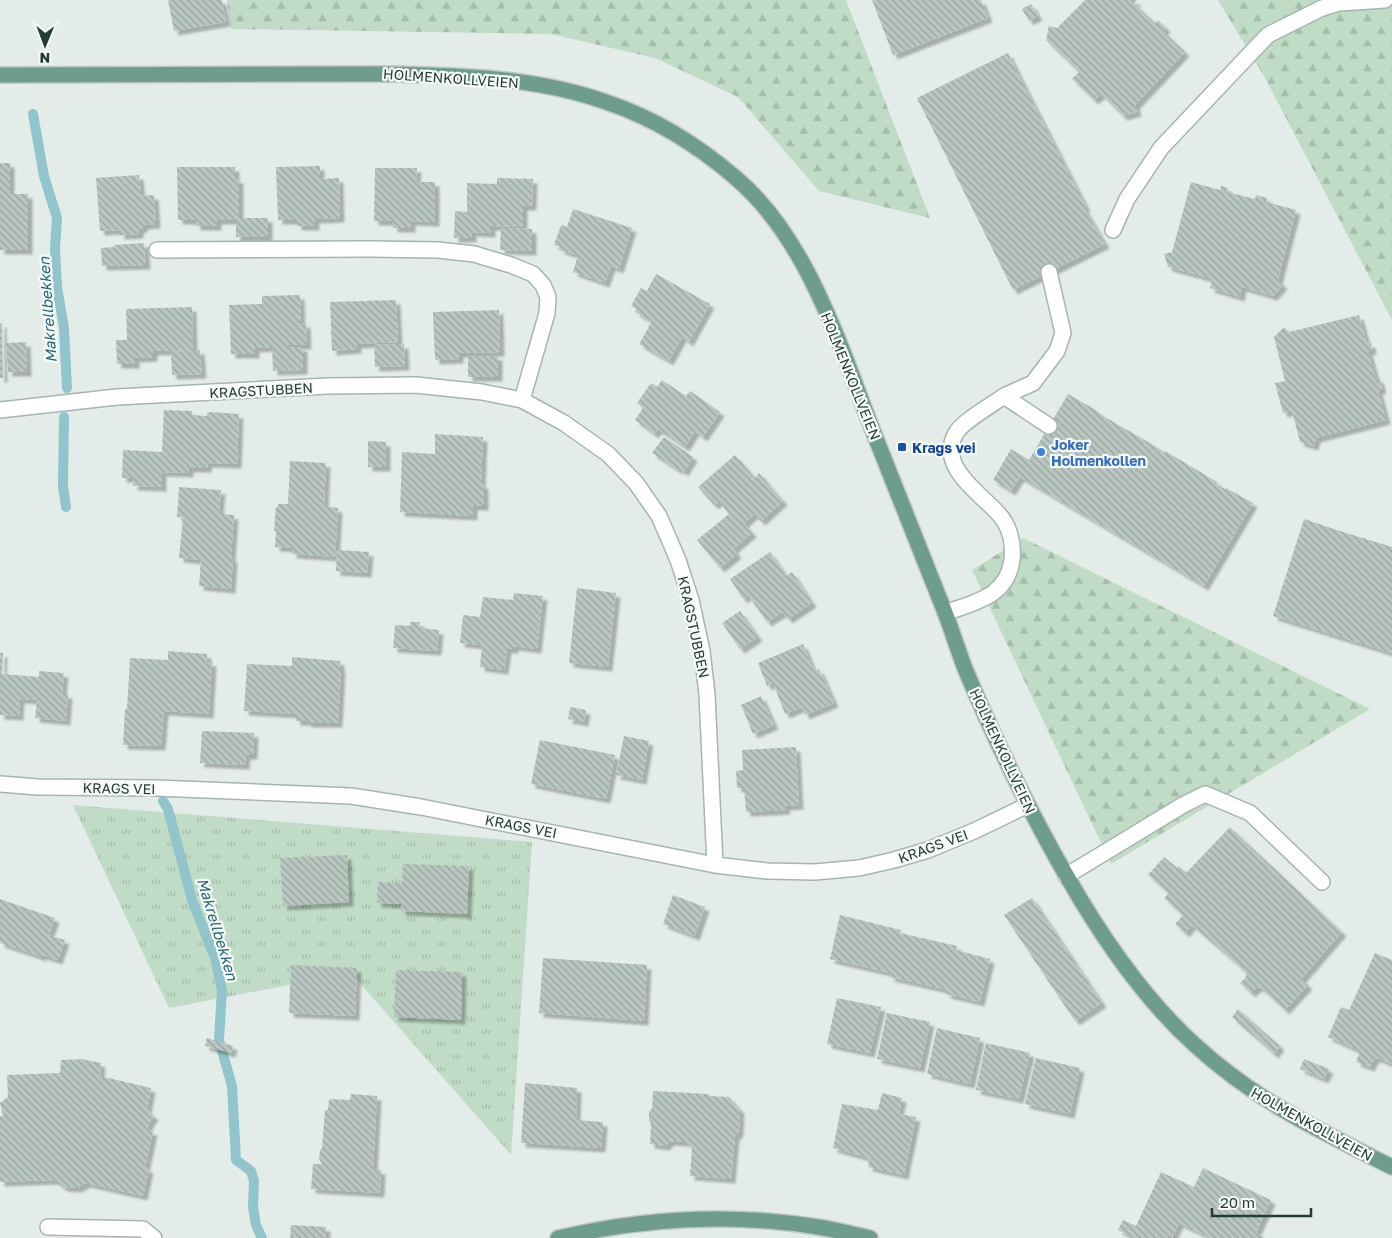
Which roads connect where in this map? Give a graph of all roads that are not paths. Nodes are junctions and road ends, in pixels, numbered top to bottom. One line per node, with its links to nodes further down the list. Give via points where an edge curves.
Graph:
1 (1385, 0): 2 (street)
2 (1339, 2): 4 (street, via 1268,35 1161,148 1127,199)
3 (0, 75): 11 (main road, HOLMENKOLLVEIEN, via 438,74 519,81 606,102 679,137 739,181 764,208 798,257 834,332)
4 (1113, 230)
5 (157, 250): 8 (street, via 438,250 474,254 533,274 548,297 547,313)
6 (1049, 272): 7 (street, via 1063,333 1057,351 1033,383)
7 (1004, 396): 10 (street); 11 (street, via 956,433 952,456 963,479 997,512 1007,527 1012,540 1011,565 999,588 985,598)
8 (522, 400): 9 (street, KRAGSTUBBEN, via 416,385 328,386 117,397); 14 (street, KRAGSTUBBEN, via 564,423 608,454 636,483 659,516 678,560 702,651)
9 (0, 410)
10 (1049, 426)
11 (945, 613): 13 (main road, HOLMENKOLLVEIEN, via 984,711)
12 (0, 784): 14 (street, KRAGS VEI, via 351,796)
13 (1028, 806): 14 (street, KRAGS VEI, via 928,850 859,868 815,872 767,871); 15 (main road, HOLMENKOLLVEIEN)
14 (715, 865)
15 (1066, 876): 16 (street, via 1205,794 1250,813); 17 (main road, HOLMENKOLLVEIEN, via 1107,942 1192,1043 1248,1090)
16 (1322, 882)
17 (1392, 1168)
18 (48, 1227): 19 (street, via 143,1230)
19 (154, 1238)
20 (558, 1238): 21 (main road, via 641,1223 728,1219 819,1227)
21 (870, 1238)

